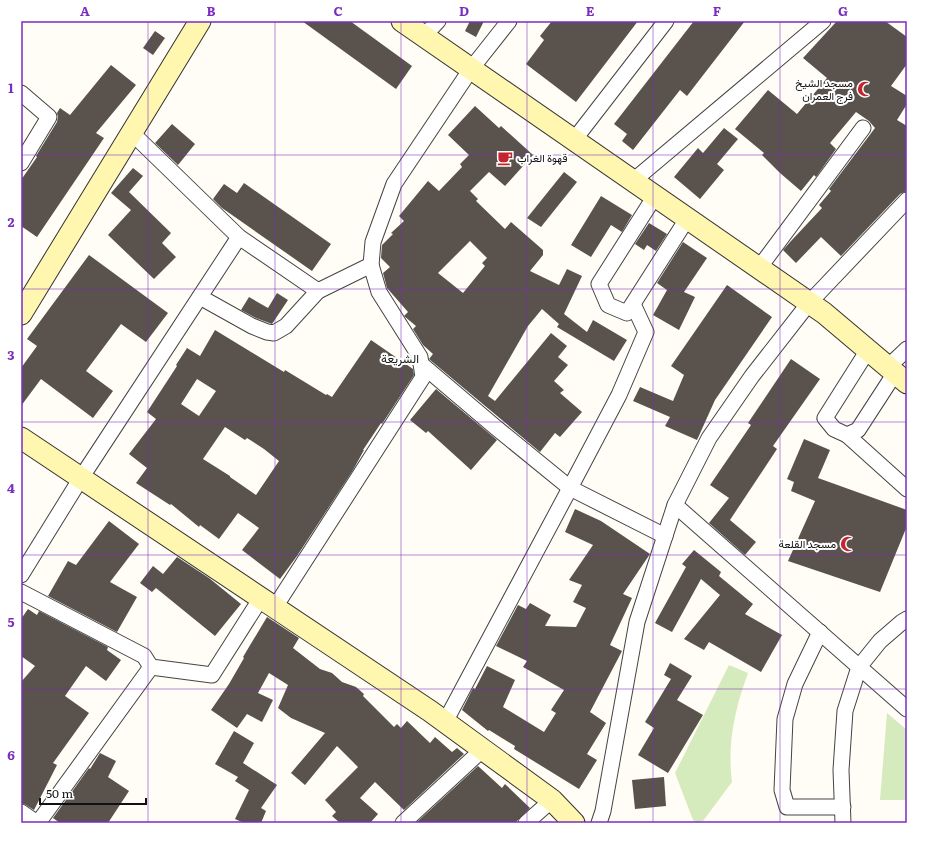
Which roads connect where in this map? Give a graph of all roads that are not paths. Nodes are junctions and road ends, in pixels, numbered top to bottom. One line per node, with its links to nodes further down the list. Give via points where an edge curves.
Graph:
1 (200, 21): 11 (street)
2 (402, 21): 7 (street)
3 (438, 21): 7 (street)
4 (509, 21): 8 (street)
5 (666, 21): 12 (street)
6 (823, 21): 14 (street)
7 (424, 36): 8 (street)
8 (471, 69): 12 (street); 19 (street, via 394,184 373,242)
9 (21, 93): 13 (street, via 48,117)
10 (863, 128): 20 (street)
11 (132, 133): 18 (street); 25 (street)
12 (574, 140): 14 (street)
13 (21, 163)
14 (633, 181): 15 (street)
15 (655, 196): 17 (street); 24 (street, via 599,284 608,305 627,313)
16 (907, 200): 23 (street)
17 (687, 219): 20 (street); 24 (street)
18 (239, 237): 21 (street); 22 (street)
19 (371, 265): 21 (street); 28 (street, via 378,292 420,358)
20 (759, 268): 23 (street)
21 (318, 291): 22 (street, via 286,326 274,333 252,326)
22 (200, 297): 32 (street)
23 (809, 303): 27 (street); 35 (street, via 752,376 710,438)
24 (633, 304): 33 (street, via 646,332 619,395)
25 (21, 314)
26 (907, 349): 29 (street)
27 (868, 350): 29 (street); 30 (street, via 825,418 834,429)
28 (421, 364): 33 (street); 39 (street, via 423,377)
29 (897, 374): 30 (street, via 858,430)
30 (847, 435): 34 (street)
31 (21, 438): 32 (street)
32 (81, 478): 37 (street); 39 (street)
33 (570, 488): 36 (street); 45 (street)
34 (907, 489)
35 (676, 505): 36 (street); 41 (street)
36 (665, 536): 54 (street, via 637,622)
37 (21, 575)
38 (21, 592): 42 (street, via 144,656)
39 (268, 603): 42 (street, via 212,675); 45 (street)
40 (907, 619): 43 (street, via 880,641)
41 (820, 632): 43 (street); 48 (street, via 795,684 785,719 782,790 787,807)
42 (151, 666): 50 (street)
43 (859, 667): 44 (street); 48 (street, via 845,711 841,770)
44 (907, 709)
45 (445, 722): 46 (street)
46 (482, 750): 47 (street); 51 (street)
47 (552, 800): 52 (street); 53 (street)
48 (843, 807): 55 (street)
49 (21, 812): 50 (street)
50 (38, 823)
51 (404, 823)
52 (526, 823)
53 (574, 823)
54 (599, 823)
55 (843, 823)

